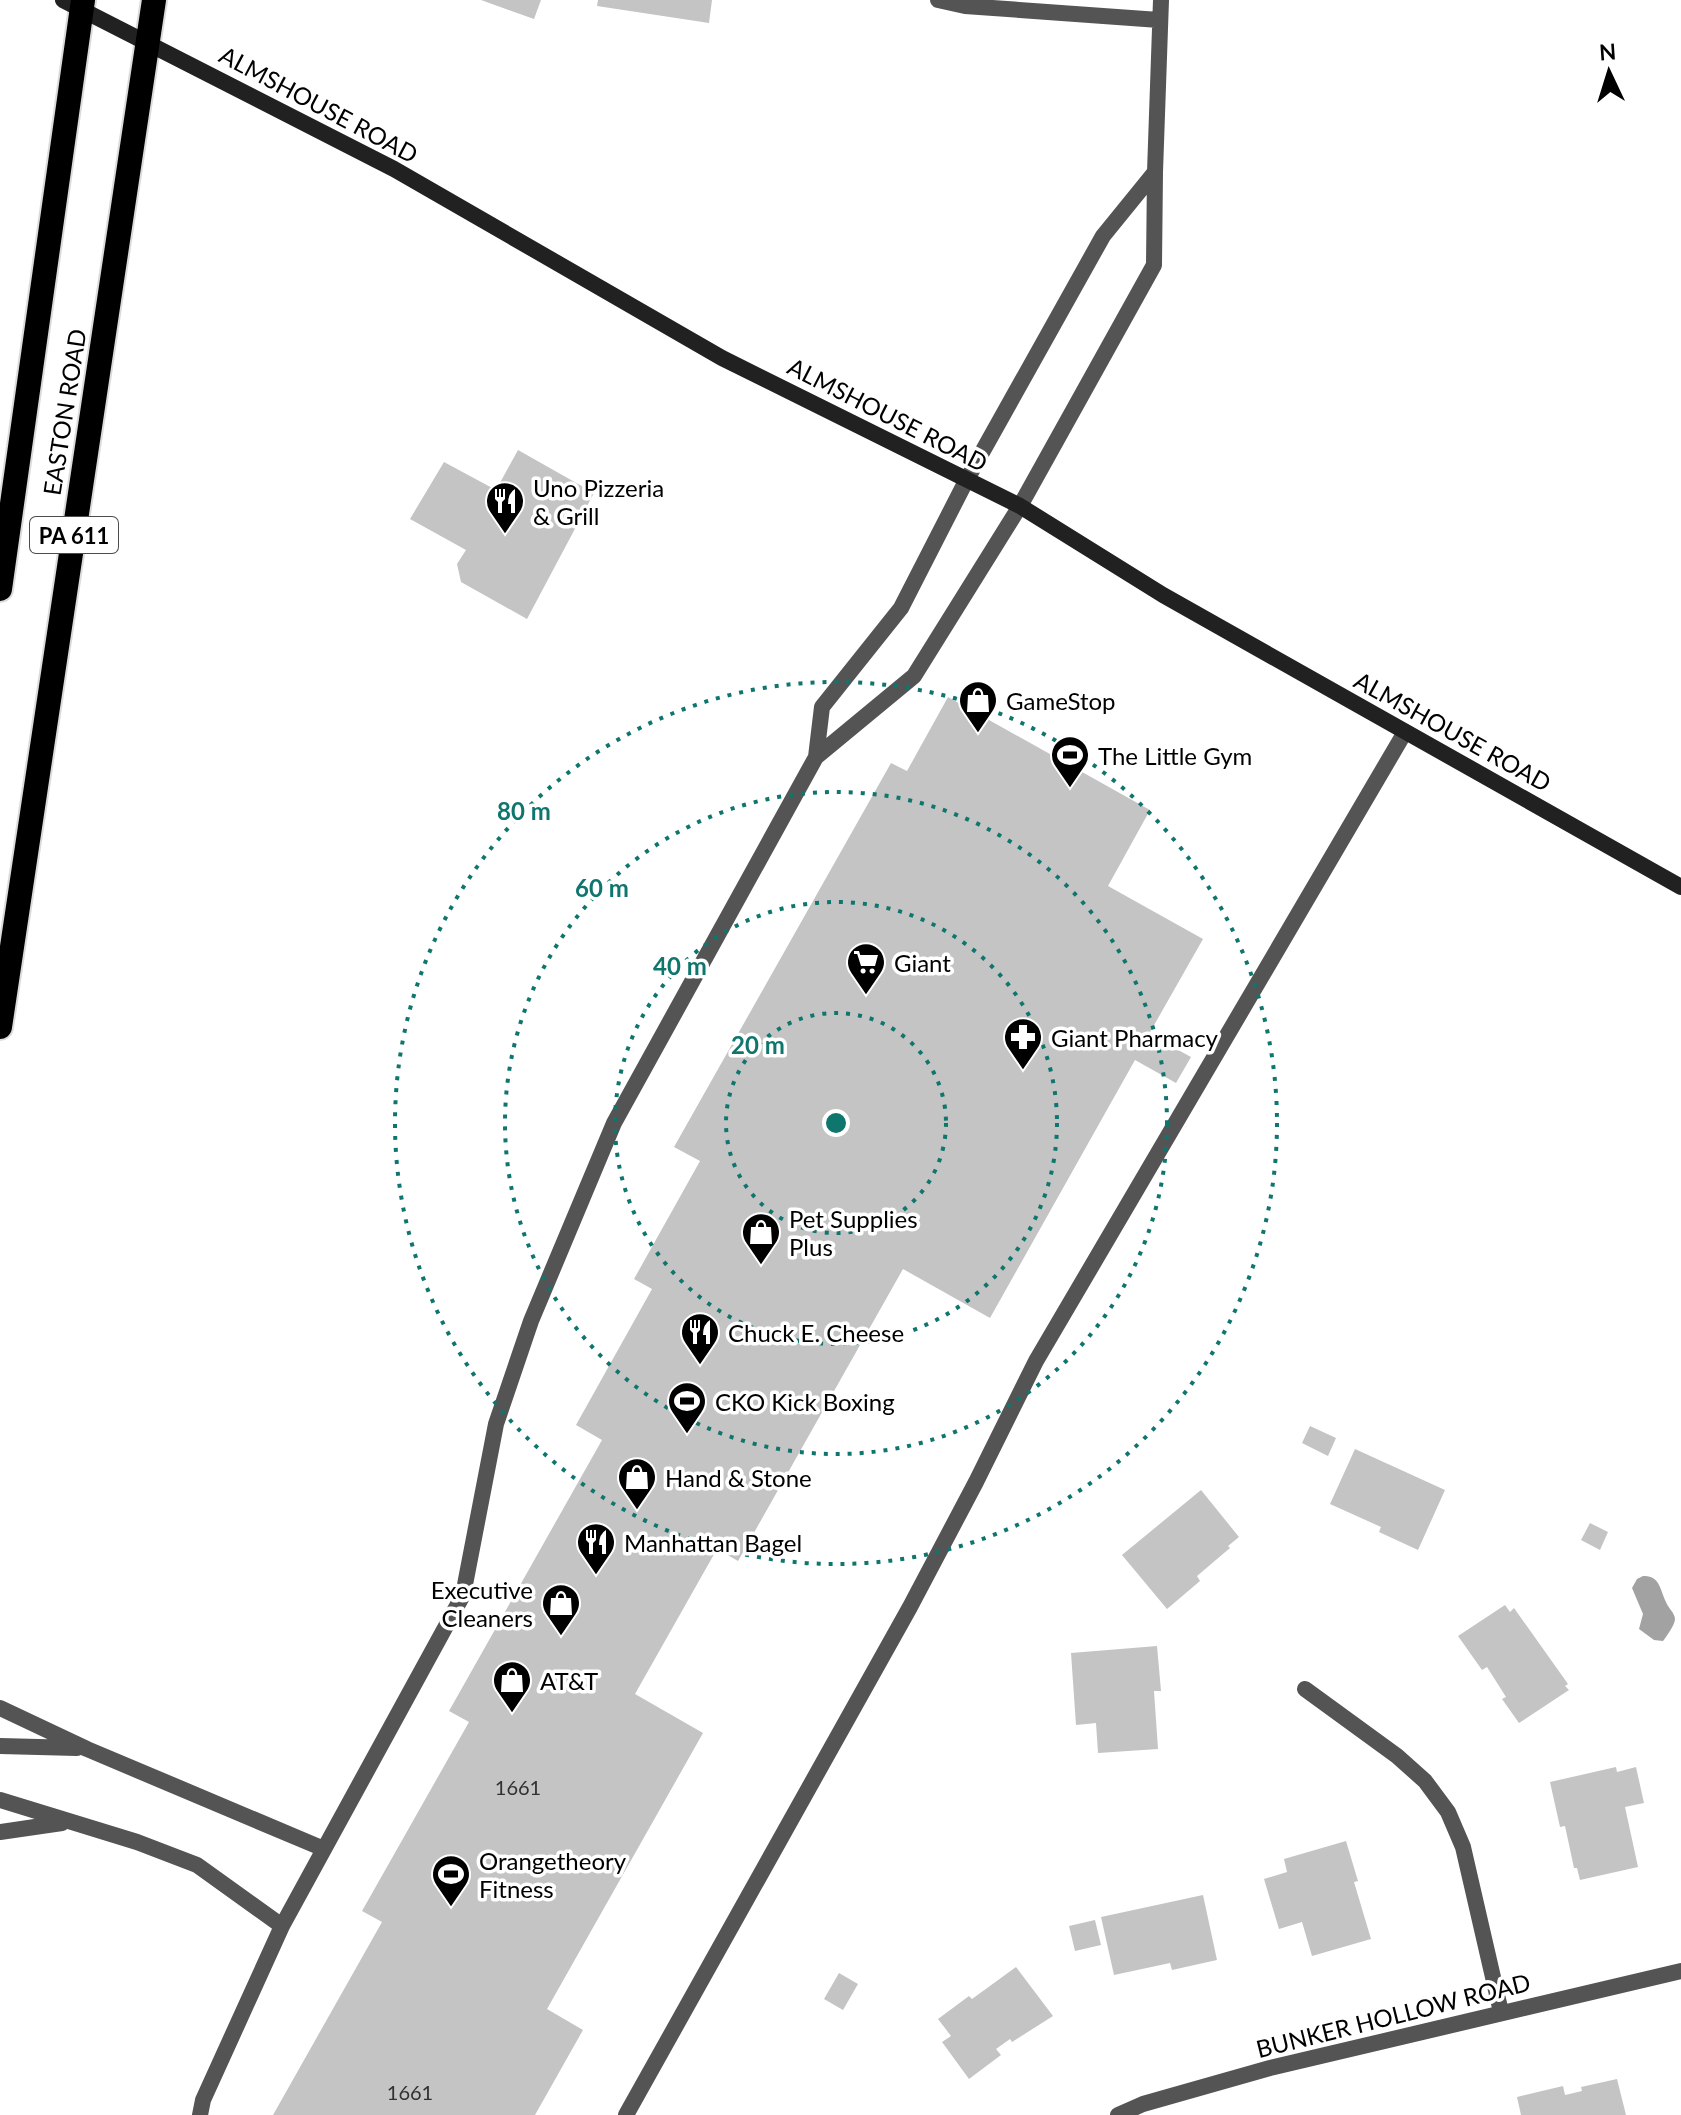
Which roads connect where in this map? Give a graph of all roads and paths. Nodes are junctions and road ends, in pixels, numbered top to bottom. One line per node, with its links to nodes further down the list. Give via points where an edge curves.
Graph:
1 (154, 0): 6 (highway, PA 611)
2 (938, 0): 5 (street)
3 (1161, 0): 5 (street)
4 (76, 3): 6 (main road, ALMSHOUSE ROAD); 10 (highway, EASTON ROAD / PA 611)
5 (1159, 20): 7 (street)
6 (147, 43): 8 (main road, ALMSHOUSE ROAD, via 394,169 722,358); 14 (highway, EASTON ROAD / PA 611)
7 (1155, 172): 8 (street, via 1103,236); 9 (street, via 1154,265)
8 (966, 481): 9 (main road, ALMSHOUSE ROAD); 12 (street, via 901,608 822,707)
9 (1020, 506): 11 (main road, ALMSHOUSE ROAD, via 1163,595); 12 (street, via 914,676)
10 (0, 589)
11 (1405, 732): 13 (main road, ALMSHOUSE ROAD); 27 (street, via 1036,1361 910,1607)
12 (816, 757): 22 (street, via 614,1123 531,1321 496,1424 463,1595)
13 (1681, 887)
14 (0, 1027)
15 (1305, 1689): 25 (street, via 1397,1756 1448,1812 1463,1847)
16 (0, 1708): 18 (street)
17 (0, 1746): 18 (street)
18 (87, 1749): 22 (street)
19 (0, 1800): 20 (street)
20 (66, 1822): 21 (street); 23 (street, via 197,1865)
21 (0, 1832)
22 (324, 1849): 23 (street)
23 (282, 1926): 26 (street)
24 (1681, 1971): 25 (street, BUNKER HOLLOW ROAD)
25 (1501, 2012): 28 (street, BUNKER HOLLOW ROAD, via 1270,2068)
26 (200, 2115)
27 (626, 2115)
28 (1118, 2115)

